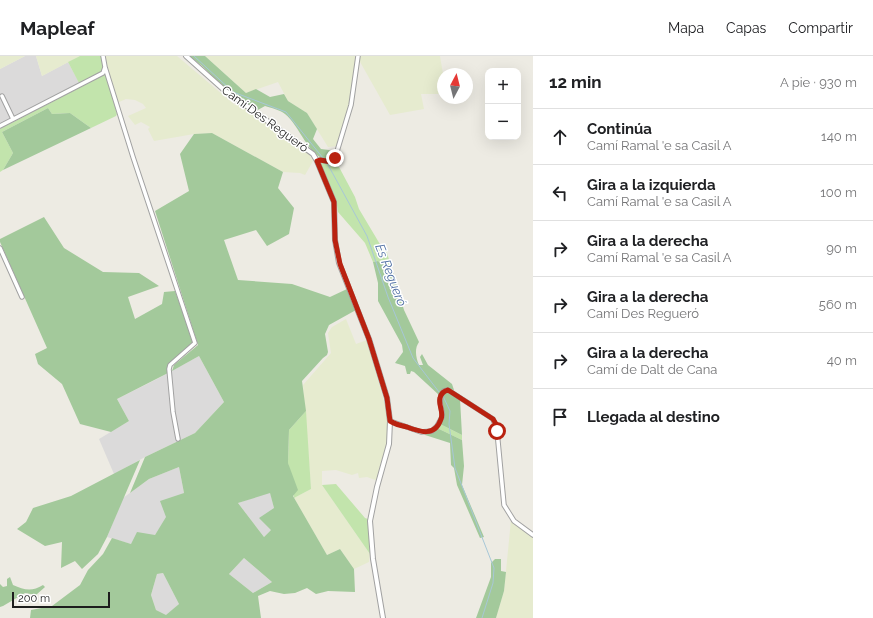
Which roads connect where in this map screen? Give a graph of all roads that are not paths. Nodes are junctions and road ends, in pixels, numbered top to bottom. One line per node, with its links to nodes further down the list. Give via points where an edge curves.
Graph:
1 (103, 56): 4 (street)
2 (186, 56): 8 (street, Camí Des Regueró, via 223,89 309,150)
3 (358, 56): 8 (street, via 351,105 335,158 332,162)
4 (105, 67): 6 (street, via 103,73); 12 (street, via 195,343 170,365 169,369)
5 (2, 96): 6 (street)
6 (13, 119): 7 (street)
7 (0, 126)
8 (317, 161): 11 (street, Camí Des Regueró, via 334,202 335,240 340,264 369,339 387,398)
9 (0, 248): 10 (street)
10 (22, 297)
11 (390, 421): 13 (street, via 421,432 432,430 441,420 440,399 446,390 493,419 497,431 504,505 514,521); 14 (street, Camí Des Regueró, via 389,444 370,521 373,559)
12 (178, 439)
13 (533, 535)
14 (383, 618)

